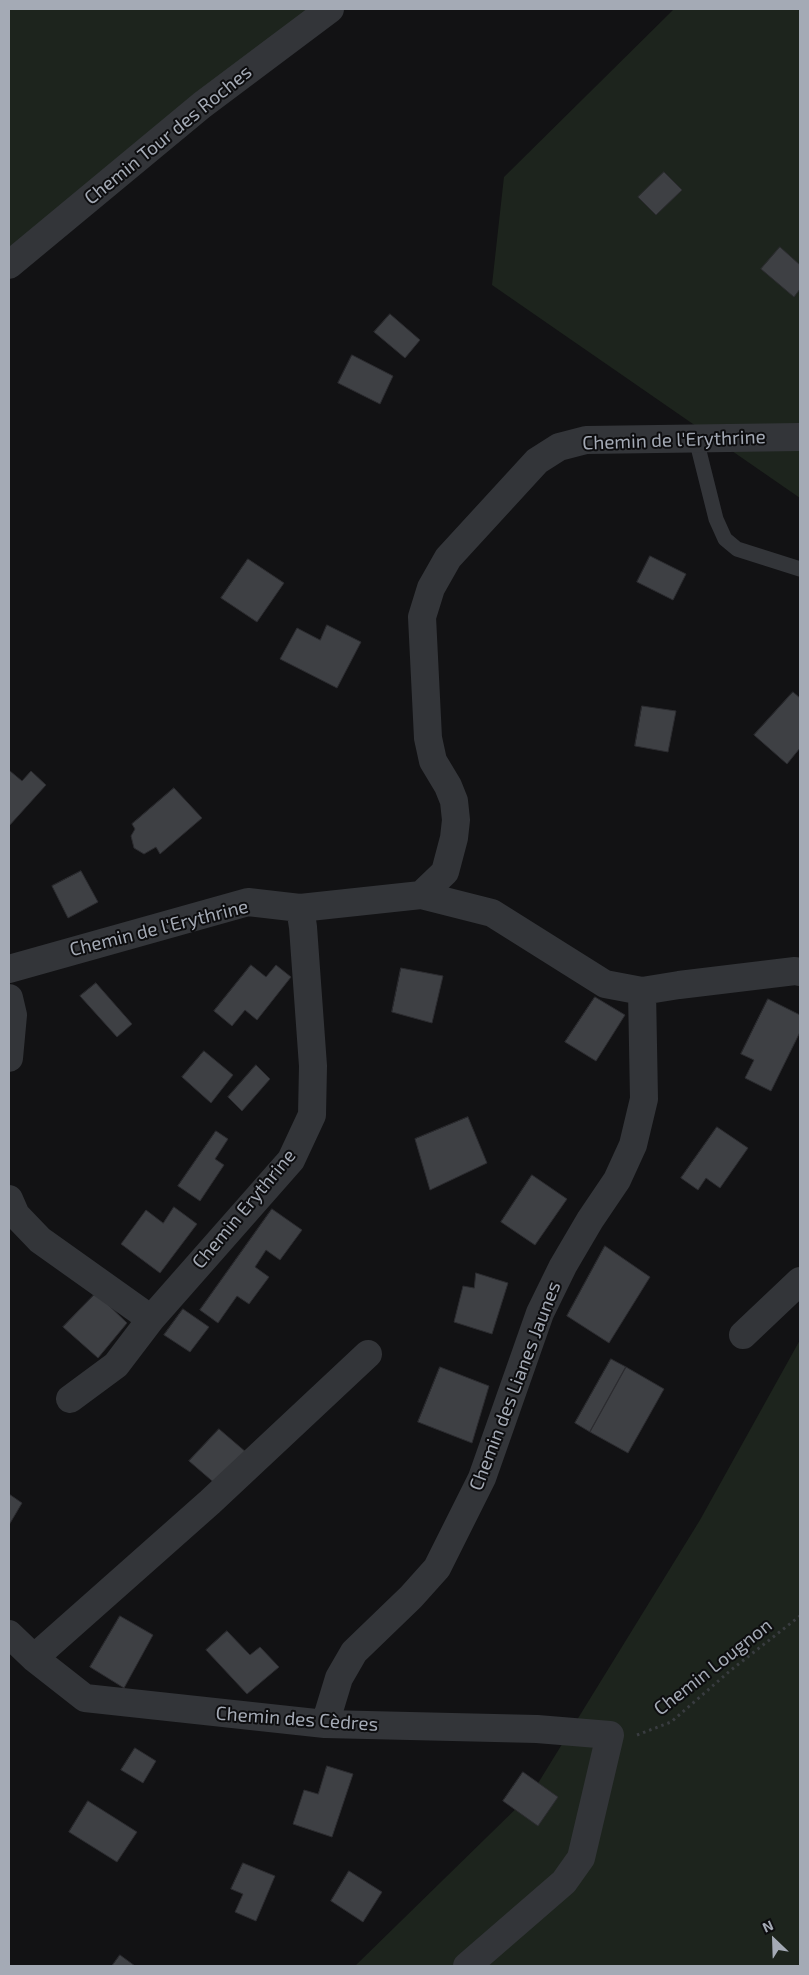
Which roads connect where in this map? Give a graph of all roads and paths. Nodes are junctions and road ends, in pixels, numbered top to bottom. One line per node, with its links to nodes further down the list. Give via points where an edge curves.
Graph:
1 (330, 9): 2 (street, Chemin Tour des Roches, via 202,105)
2 (9, 265)
3 (800, 437): 4 (street, Chemin de l'Erythrine)
4 (696, 438): 5 (lane, via 716,519 725,539 737,549); 6 (street, Chemin de l'Erythrine, via 586,440 559,447 538,461 448,558 431,588 422,617 428,738 433,762 454,801 456,820 445,872)
5 (800, 569)
6 (420, 895): 7 (street, Chemin de l'Erythrine); 10 (street, via 492,913 605,984)
7 (300, 908): 8 (street, Chemin de l'Erythrine, via 248,902); 15 (street, Chemin Erythrine, via 313,1066 312,1116 291,1160)
8 (9, 969)
9 (800, 972): 10 (street, via 679,984)
10 (642, 991): 22 (street, Chemin des Lianes Jaunes, via 644,1099 633,1145 617,1180 562,1266 540,1313 482,1478 437,1568 354,1652 339,1678)
11 (9, 998): 12 (street, via 13,1016)
12 (9, 1058)
13 (9, 1199): 15 (street, via 16,1216 40,1240)
14 (800, 1281): 16 (street)
15 (151, 1319): 18 (street, Chemin Erythrine, via 116,1365)
16 (743, 1335)
17 (368, 1354): 21 (street, via 210,1502)
18 (70, 1399)
19 (800, 1616): 23 (path, Chemin Lougnon, via 671,1722 630,1737)
20 (9, 1634): 21 (street, Chemin des Cèdres)
21 (34, 1658): 22 (street, Chemin des Cèdres, via 84,1698)
22 (325, 1724): 23 (street, Chemin des Cèdres, via 537,1729)
23 (610, 1735): 24 (street, via 581,1858 564,1882)
24 (467, 1966)

